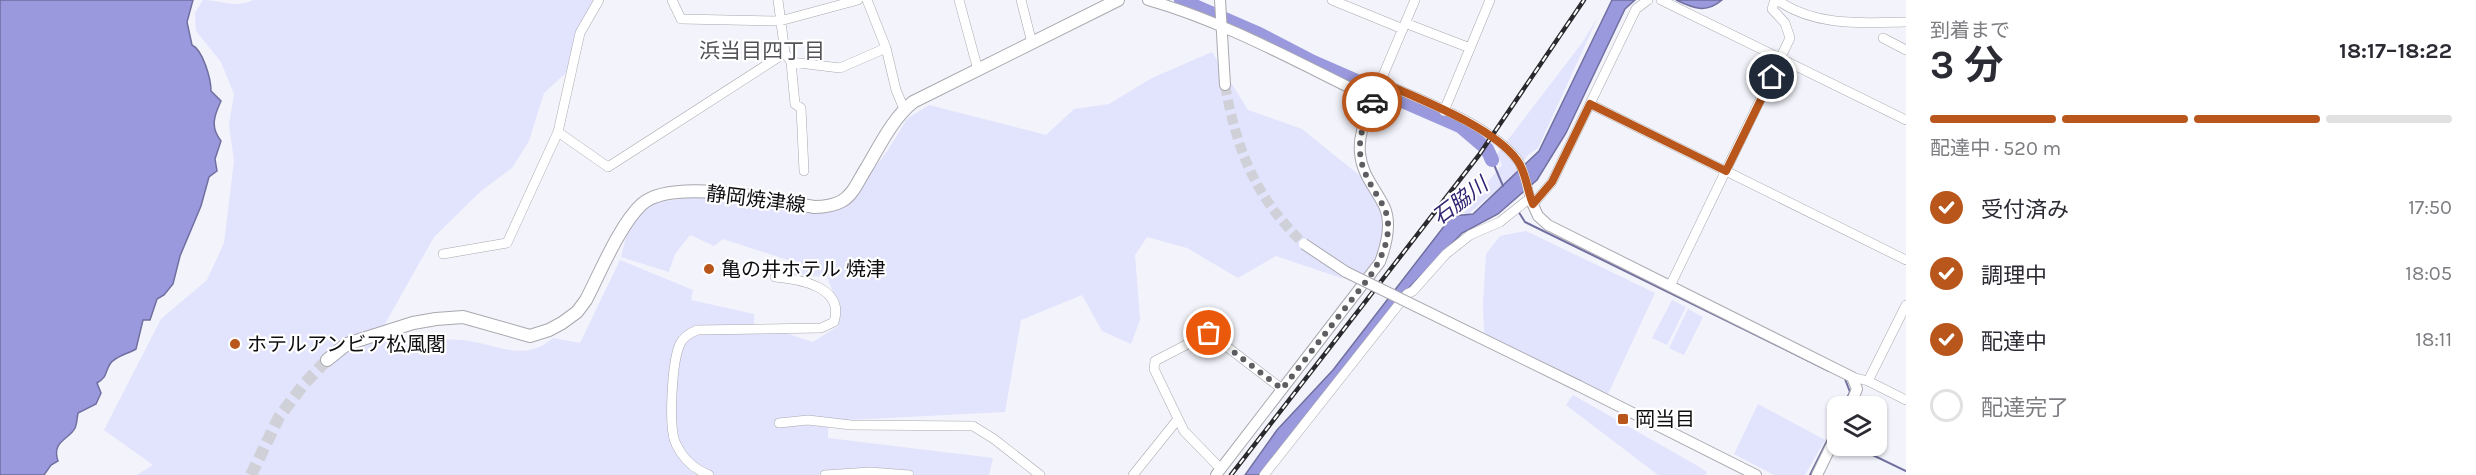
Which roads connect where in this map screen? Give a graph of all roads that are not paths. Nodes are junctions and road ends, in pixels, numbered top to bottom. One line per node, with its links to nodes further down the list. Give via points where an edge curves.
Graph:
1 (599, 0): 37 (street, via 580,33)
2 (672, 0): 17 (street, via 681,19)
3 (778, 0): 17 (street)
4 (858, 0): 17 (street)
5 (867, 0): 23 (street)
6 (959, 0): 29 (street)
7 (1021, 0): 22 (street)
8 (1118, 0): 22 (main road, 静岡焼津線)
9 (1148, 0): 19 (street)
10 (1220, 0): 19 (street)
11 (1415, 0): 20 (street)
12 (1490, 0): 24 (street)
13 (1648, 0): 33 (street, via 1636,9)
14 (1661, 0): 27 (street)
15 (1776, 0): 18 (street, via 1818,19); 27 (street, via 1772,9 1790,33)
16 (1338, 1): 20 (street)
17 (780, 21): 26 (street)
18 (1906, 22)
19 (1221, 26): 31 (street); 32 (street)
20 (1404, 26): 24 (street); 30 (street)
21 (1883, 38): 25 (street)
22 (1032, 43): 29 (main road, 静岡焼津線)
23 (886, 48): 28 (street, via 840,68); 34 (street)
24 (1470, 48): 35 (street)
25 (1906, 50)
26 (785, 53): 28 (street); 37 (street, via 608,166)
27 (1781, 58): 36 (street); 39 (street)
28 (791, 62): 38 (street, via 795,104 801,108)
29 (978, 70): 34 (main road, 静岡焼津線)
30 (1381, 82): 32 (street); 35 (street)
31 (1225, 85)
32 (1373, 99): 50 (street, via 1363,127 1360,152 1365,175 1386,213 1384,250 1368,279)
33 (1590, 104): 39 (street); 40 (street, via 1552,182)
34 (904, 109): 47 (main road, 静岡焼津線, via 852,192 842,201 814,207 702,191 659,195 642,204 621,234 586,300 577,312 549,330 531,336 463,317 436,319 347,344)
35 (1444, 111): 40 (street, via 1467,121 1518,161)
36 (1906, 120)
37 (558, 132): 42 (street, via 507,243)
38 (804, 171)
39 (1726, 171): 43 (street); 45 (street)
40 (1528, 202): 45 (street, via 1548,225); 62 (street, via 1500,222 1470,235 1407,294)
41 (1304, 244): 63 (street, bridge, via 1346,272)
42 (443, 254)
43 (1906, 260)
44 (775, 277): 57 (street, via 795,278 827,292 835,307 834,322 821,328 697,330 681,341 670,419 673,435 689,463)
45 (1670, 286): 48 (street)
46 (1906, 305): 49 (street)
47 (327, 360)
48 (1852, 377): 49 (street); 51 (street, via 1857,388)
49 (1868, 381): 52 (street)
50 (1282, 389): 53 (street, via 1209,333 1155,361 1154,369); 56 (street)
51 (1854, 396)
52 (1906, 400)
53 (1178, 419): 56 (street); 61 (street)
54 (779, 423): 60 (street, via 808,420 851,425 974,426)
55 (1827, 455): 64 (street)
56 (1219, 472)
57 (709, 475)
58 (825, 475): 59 (street)
59 (909, 475)
60 (1040, 475)
61 (1133, 475)
62 (1264, 475)
63 (1756, 475)
64 (1817, 475)

